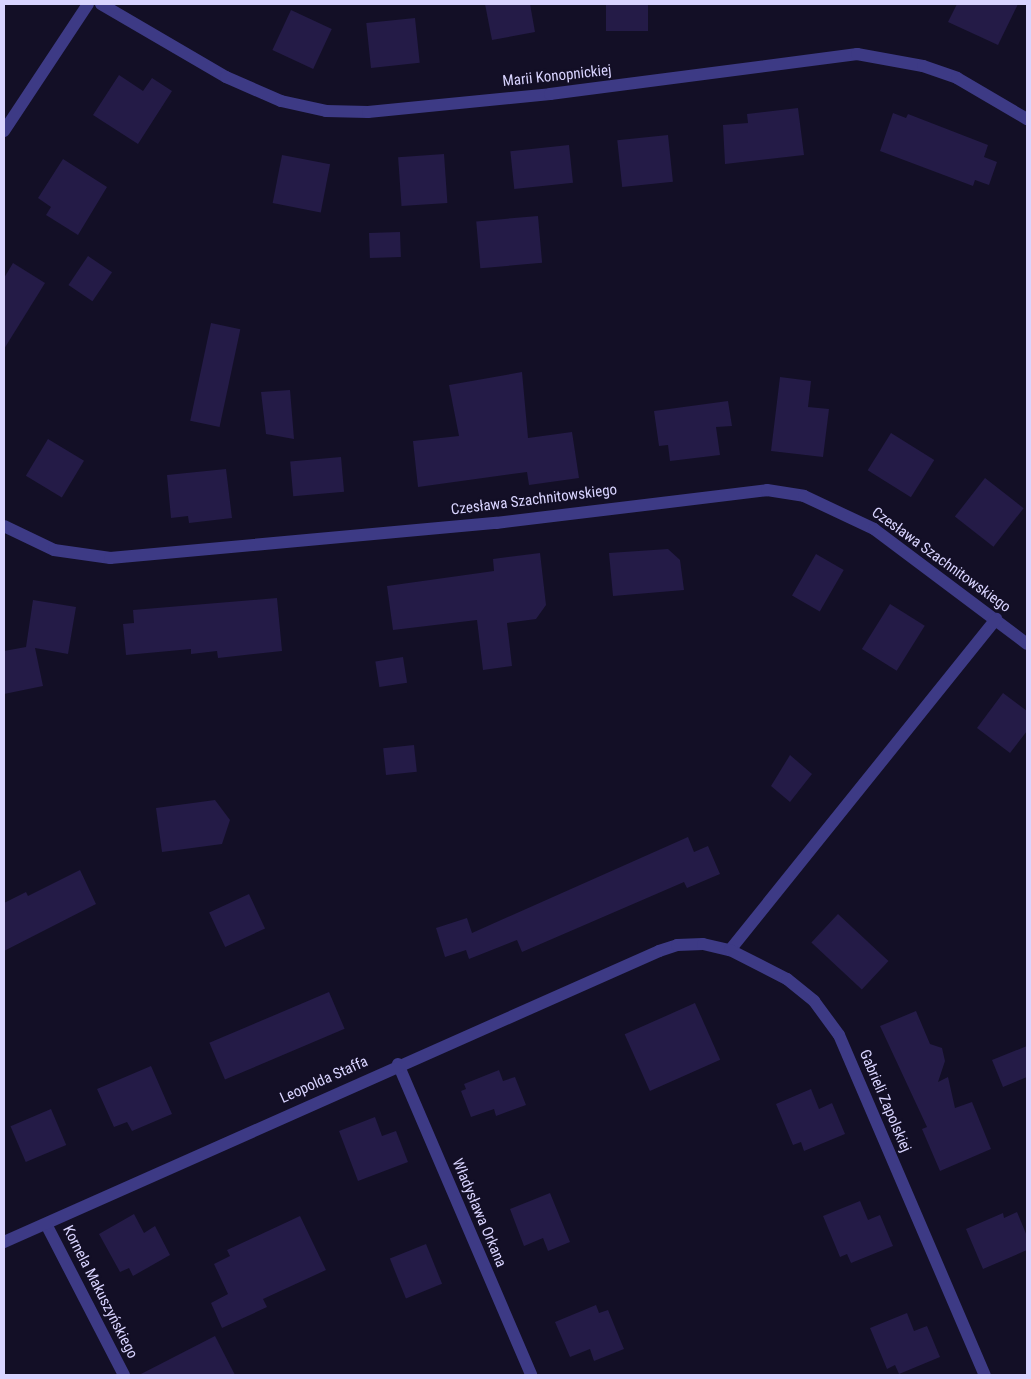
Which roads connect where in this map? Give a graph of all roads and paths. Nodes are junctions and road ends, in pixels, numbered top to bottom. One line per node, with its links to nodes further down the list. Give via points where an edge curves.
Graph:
1 (88, 4): 4 (street)
2 (101, 4): 3 (street, Marii Konopnickiej, via 226,77 281,101 326,111 368,112 550,94 857,54 923,66 957,78)
3 (1027, 119)
4 (4, 130)
5 (4, 526): 6 (street, Czesława Szachnitowskiego, via 54,550 110,558 496,523 767,490 804,496 865,524)
6 (996, 618): 7 (street, Czesława Szachnitowskiego); 8 (street)
7 (1027, 644)
8 (730, 950): 9 (street, Gabrieli Zapolskiej, via 703,944 677,945); 15 (street, Gabrieli Zapolskiej, via 787,978 814,1001 839,1035)
9 (659, 951): 10 (street, Leopolda Staffa)
10 (398, 1064): 11 (street, Leopolda Staffa); 14 (street, Władysława Orkana)
11 (46, 1224): 12 (street, Leopolda Staffa); 13 (street, Kornela Makuszyńskiego)
12 (4, 1242)
13 (124, 1375)
14 (531, 1375)
15 (985, 1375)

